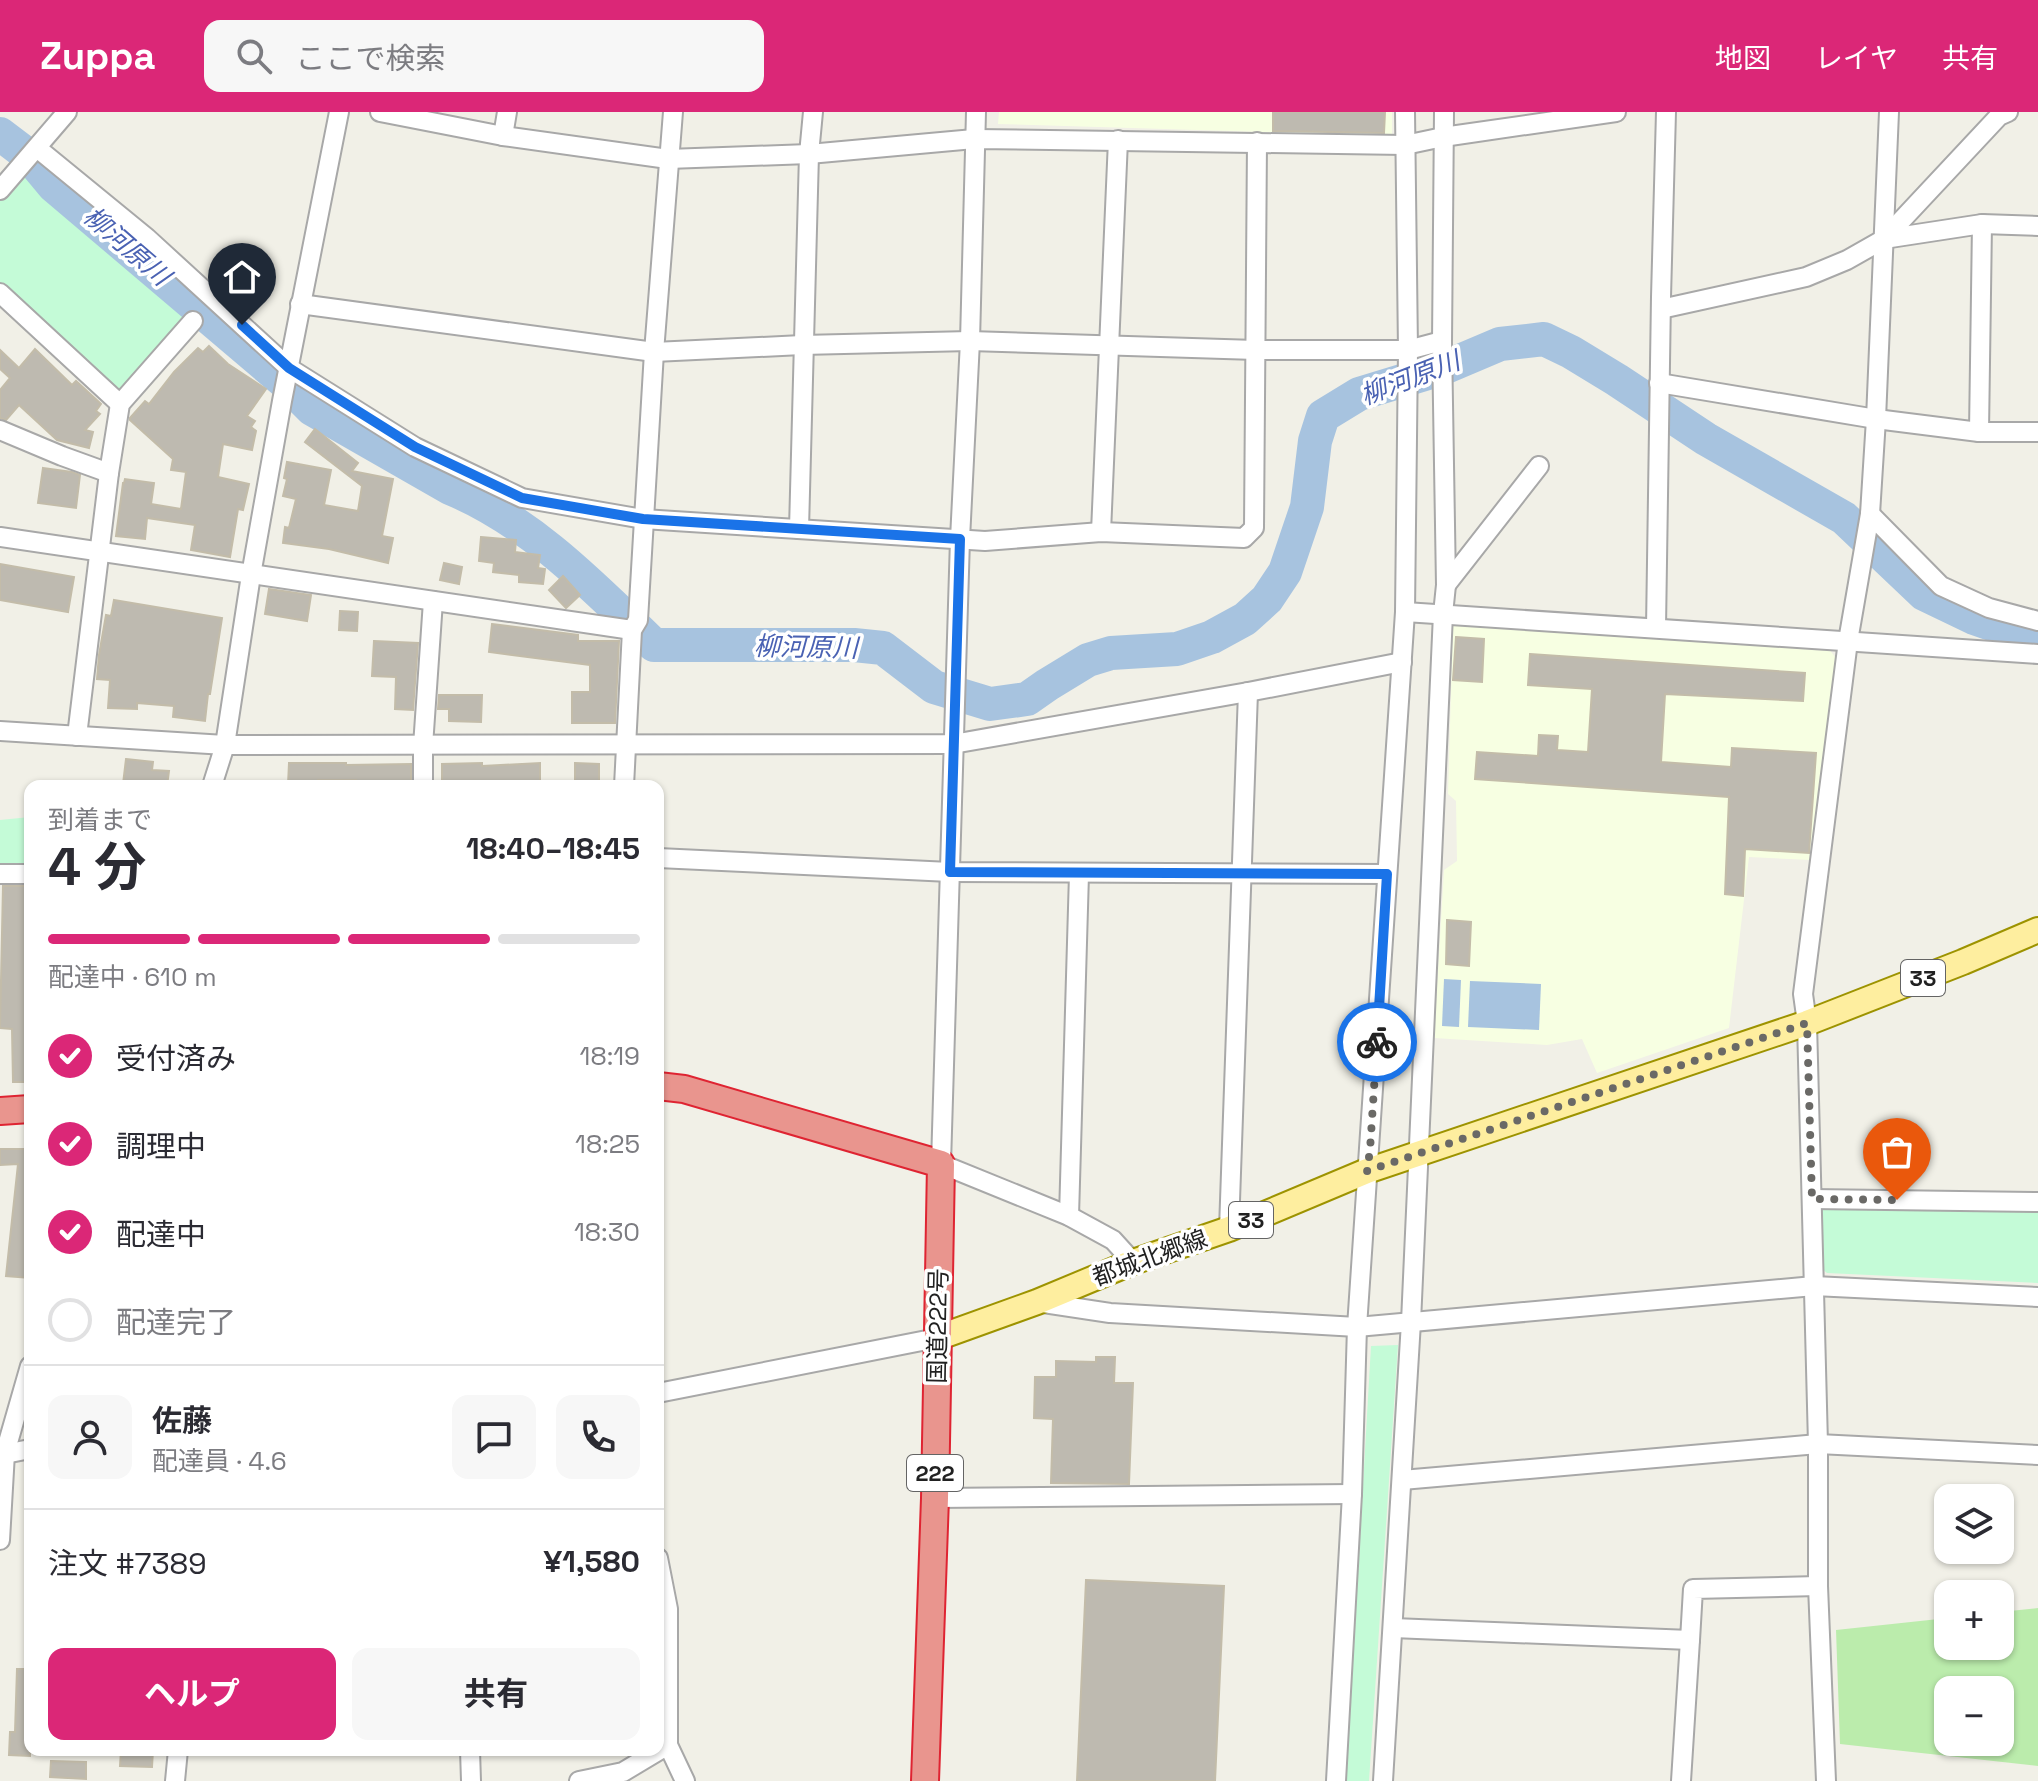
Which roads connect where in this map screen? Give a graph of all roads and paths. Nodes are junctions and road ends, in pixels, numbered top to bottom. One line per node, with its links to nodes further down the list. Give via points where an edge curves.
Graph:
1 (67, 112): 21 (street)
2 (339, 112): 28 (street)
3 (380, 112): 14 (street)
4 (507, 112): 14 (street)
5 (673, 112): 22 (street)
6 (813, 112): 20 (street)
7 (976, 112): 16 (street)
8 (1405, 112): 19 (street)
9 (1444, 112): 15 (street)
10 (1616, 112): 15 (street)
11 (1666, 112): 29 (street)
12 (1889, 112): 26 (street)
13 (2008, 112): 26 (street)
14 (503, 136): 22 (street)
15 (1443, 137): 19 (street); 32 (street)
16 (974, 139): 17 (street); 20 (street); 31 (street)
17 (1118, 140): 18 (street); 34 (street)
18 (1257, 142): 19 (street); 35 (street)
19 (1405, 145): 36 (street)
20 (809, 154): 22 (street); 33 (street)
21 (31, 155): 23 (street); 38 (street, via 147,238)
22 (668, 159): 37 (street)
23 (0, 190)
24 (1982, 224): 25 (street); 26 (street); 43 (street)
25 (2038, 226)
26 (1884, 239): 29 (street, via 1806,277); 41 (street)
27 (0, 293): 40 (street)
28 (300, 304): 37 (street); 38 (street)
29 (1661, 309): 39 (street)
30 (193, 321): 40 (street)
31 (970, 341): 33 (street); 34 (street); 52 (street)
32 (1442, 342): 36 (street); 55 (street)
33 (802, 345): 37 (street); 49 (street)
34 (1107, 345): 35 (street); 50 (street)
35 (1256, 350): 36 (street); 50 (street, via 1254,528 1244,538)
36 (1408, 351): 57 (street)
37 (654, 352): 48 (street)
38 (289, 368): 48 (street, via 415,447 522,498); 54 (street)
39 (1659, 383): 41 (street); 61 (street)
40 (120, 404): 46 (street)
41 (1876, 419): 43 (street); 47 (street)
42 (0, 430): 46 (street)
43 (1979, 432): 44 (street)
44 (2038, 432)
45 (1539, 466): 55 (street)
46 (109, 473): 53 (street)
47 (1870, 516): 59 (street, via 1941,586 1989,608); 62 (street)
48 (643, 519): 49 (street); 60 (street)
49 (799, 529): 52 (street)
50 (1101, 532): 52 (street)
51 (0, 537): 53 (street)
52 (960, 539): 69 (street)
53 (99, 553): 54 (street); 67 (street)
54 (251, 575): 56 (street); 70 (street)
55 (1446, 585): 58 (street)
56 (433, 601): 60 (street); 71 (street)
57 (1405, 612): 58 (street); 64 (street)
58 (1443, 614): 61 (street); 87 (street)
59 (2038, 621)
60 (635, 625): 68 (street)
61 (1656, 628): 62 (street)
62 (1848, 641): 63 (street); 83 (street, via 1803,994)
63 (2038, 654)
64 (1402, 662): 65 (street); 81 (street)
65 (1248, 692): 69 (street); 77 (street)
66 (0, 731): 67 (street)
67 (77, 736): 70 (street)
68 (627, 744): 69 (street); 71 (street); 74 (street)
69 (953, 744): 76 (street)
70 (225, 745): 71 (street); 72 (street)
71 (423, 746): 73 (street)
72 (214, 780)
73 (423, 780)
74 (624, 780)
75 (664, 858): 76 (street)
76 (950, 872): 80 (street); 88 (street)
77 (1240, 873): 80 (street); 81 (street); 93 (street)
78 (0, 874): 79 (street)
79 (24, 874)
80 (1079, 874): 92 (street)
81 (1387, 874): 89 (street)
82 (2038, 930): 83 (main road, 都城北郷線 / 33)
83 (1807, 1023): 87 (main road, 都城北郷線 / 33); 90 (street)
84 (664, 1087): 88 (highway)
85 (24, 1109): 86 (highway)
86 (0, 1111)
87 (1418, 1155): 89 (main road, 都城北郷線 / 33); 98 (street)
88 (941, 1164): 92 (street); 100 (highway, 国道222号 / 222)
89 (1367, 1171): 93 (main road, 都城北郷線 / 33); 99 (street)
90 (1812, 1199): 91 (street); 95 (street)
91 (2038, 1202)
92 (1069, 1216): 94 (street, via 1113,1240)
93 (1229, 1229): 94 (main road, 都城北郷線 / 33)
94 (1133, 1262): 97 (main road, 都城北郷線 / 33)
95 (1814, 1286): 96 (street); 98 (street); 103 (street)
96 (2038, 1297)
97 (1037, 1302): 99 (street, via 1110,1313); 100 (main road, 都城北郷線 / 33)
98 (1411, 1322): 99 (street); 107 (street)
99 (1357, 1327): 108 (street)
100 (937, 1338): 102 (street); 109 (highway, 国道222号 / 222)
101 (24, 1385): 105 (street)
102 (664, 1392)
103 (1818, 1444): 106 (street); 107 (street); 111 (street)
104 (24, 1450): 105 (street)
105 (2, 1454): 110 (street)
106 (2038, 1455)
107 (1402, 1480): 113 (street)
108 (1352, 1494): 109 (street); 125 (street)
109 (935, 1498): 124 (highway, 国道222号 / 222)
110 (0, 1540)
111 (1818, 1586): 114 (street, via 1693,1589); 128 (street)
112 (664, 1589): 115 (street)
113 (1393, 1628): 114 (street); 126 (street)
114 (1690, 1640): 127 (street)
115 (668, 1745): 116 (street); 123 (street)
116 (664, 1747)
117 (177, 1756): 120 (street)
118 (470, 1756): 121 (street)
119 (650, 1756): 122 (street, via 623,1772)
120 (175, 1781)
121 (471, 1781)
122 (579, 1781)
123 (685, 1781)
124 (925, 1781)
125 (1336, 1781)
126 (1383, 1781)
127 (1681, 1781)
128 (1826, 1781)

